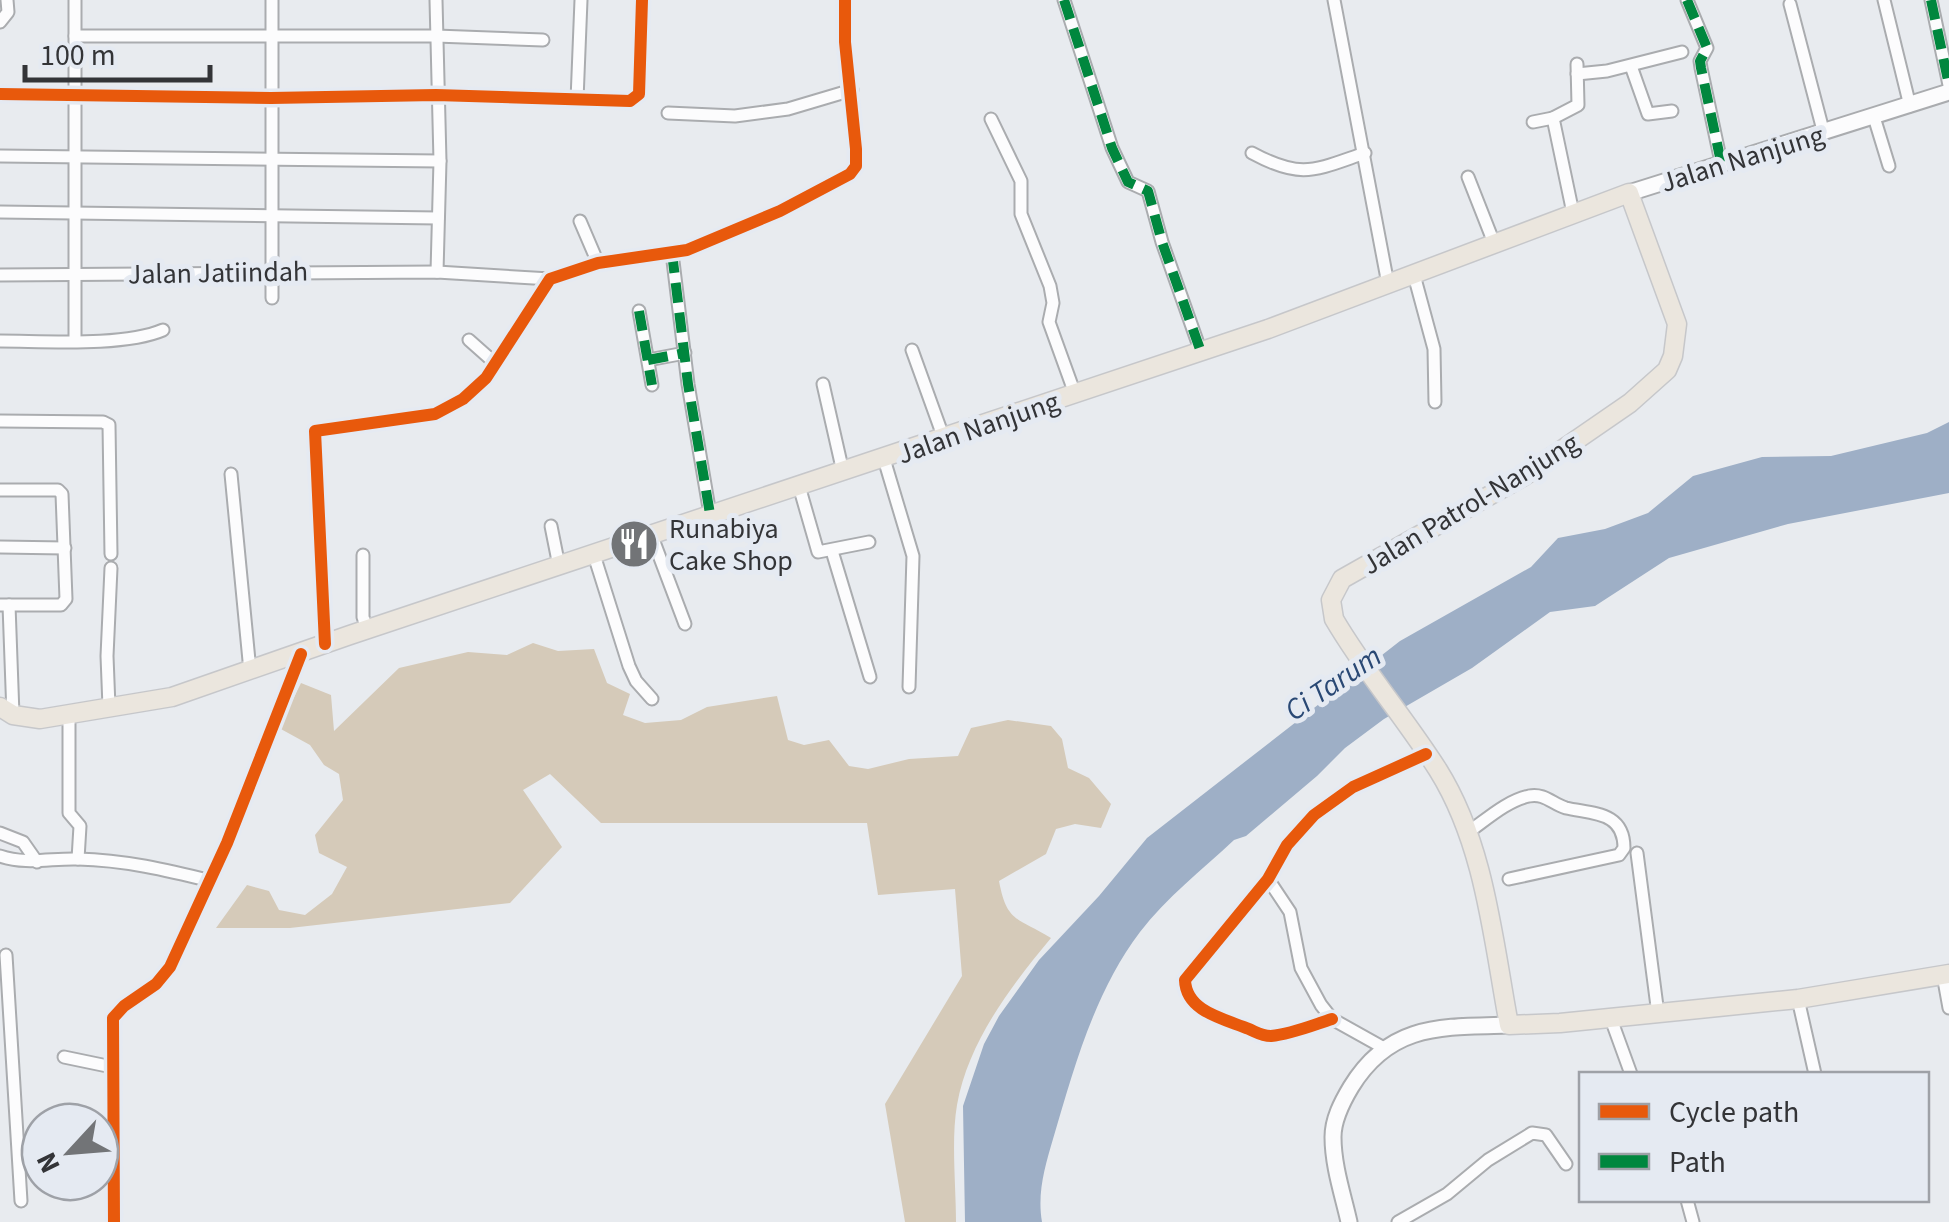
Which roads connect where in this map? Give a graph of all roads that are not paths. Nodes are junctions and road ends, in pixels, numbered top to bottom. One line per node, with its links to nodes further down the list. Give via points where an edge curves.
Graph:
1 (7, 0): 14 (street)
2 (75, 0): 15 (street)
3 (272, 0): 17 (street)
4 (436, 0): 16 (street)
5 (581, 0): 27 (street)
6 (642, 0): 27 (street, via 638,98)
7 (845, 0): 22 (street)
8 (1064, 0): 69 (street, via 1112,148 1128,182 1148,191)
9 (1334, 0): 37 (street)
10 (1687, 0): 42 (street, via 1707,48 1700,61)
11 (1884, 0): 28 (street)
12 (1931, 0): 21 (street)
13 (1790, 4): 35 (street)
14 (0, 22)
15 (75, 36): 17 (street); 25 (street)
16 (436, 36): 17 (street); 18 (street); 24 (street)
17 (271, 38): 26 (street)
18 (544, 40)
19 (1682, 52): 20 (street)
20 (1631, 66): 29 (street, via 1648,114); 32 (street, via 1576,69 1576,108)
21 (1949, 88): 28 (main road, Jalan Nanjung)
22 (852, 90): 30 (street, via 735,116); 53 (street, via 856,160 850,174 780,211)
23 (0, 94): 25 (street)
24 (436, 95): 26 (street); 27 (street); 41 (street)
25 (75, 96): 26 (street); 39 (street)
26 (271, 98): 40 (street)
27 (577, 100)
28 (1910, 106): 31 (main road, Jalan Nanjung)
29 (1672, 111)
30 (668, 113)
31 (1874, 117): 35 (main road, Jalan Nanjung); 43 (street)
32 (1553, 118): 34 (street); 48 (street)
33 (991, 120): 75 (street, via 1021,181 1022,214 1050,286 1049,322)
34 (1532, 122)
35 (1824, 134): 42 (main road, Jalan Nanjung)
36 (1252, 153): 37 (street, via 1297,171)
37 (1365, 153): 61 (street)
38 (0, 156): 39 (street)
39 (74, 158): 40 (street); 47 (street)
40 (270, 160): 41 (street); 49 (street)
41 (440, 161): 50 (street)
42 (1721, 162): 45 (main road, Jalan Nanjung)
43 (1889, 166)
44 (1468, 177): 52 (street)
45 (1630, 193): 48 (main road, Jalan Nanjung); 106 (main road, Jalan Patrol-Nanjung, via 1677,324 1667,370 1524,476 1359,566 1342,579 1332,600 1347,641)
46 (0, 212): 47 (street)
47 (74, 213): 49 (street); 58 (street)
48 (1573, 213): 52 (main road, Jalan Nanjung)
49 (270, 216): 50 (street); 55 (street)
50 (438, 218): 56 (street)
51 (580, 222): 54 (street)
52 (1494, 243): 59 (main road, Jalan Nanjung)
53 (672, 253): 54 (street); 70 (street)
54 (598, 263): 60 (street)
55 (272, 270): 56 (street, Jalan Jatiindah); 58 (street, Jalan Jatiindah); 62 (street)
56 (436, 272): 60 (street, Jalan Jatiindah)
57 (0, 274): 58 (street, Jalan Jatiindah)
58 (74, 275): 66 (street)
59 (1414, 275): 61 (main road, Jalan Nanjung); 76 (street, via 1434,349)
60 (550, 279): 72 (street)
61 (1388, 284): 69 (main road, Jalan Nanjung)
62 (272, 298)
63 (639, 311): 71 (street)
64 (162, 330): 66 (street)
65 (469, 340): 72 (street)
66 (75, 341): 67 (street)
67 (0, 342)
68 (912, 350): 78 (street)
69 (1201, 352): 75 (main road, Jalan Nanjung)
70 (685, 353): 71 (street); 84 (street)
71 (648, 360): 74 (street)
72 (496, 364): 97 (street, via 476,388 435,414 314,431)
73 (824, 384): 80 (street)
74 (652, 386)
75 (1076, 394): 78 (main road, Jalan Nanjung)
76 (1435, 402)
77 (0, 421): 103 (street, via 109,425)
78 (943, 436): 79 (main road, Jalan Nanjung)
79 (884, 459): 80 (main road, Jalan Nanjung); 101 (street, via 913,556)
80 (843, 472): 82 (main road, Jalan Nanjung)
81 (231, 474): 99 (street)
82 (798, 486): 84 (main road, Jalan Nanjung); 90 (street, via 815,548)
83 (0, 490): 89 (street, via 58,490)
84 (710, 514): 86 (main road, Jalan Nanjung)
85 (552, 526): 93 (street)
86 (652, 534): 92 (main road, Jalan Nanjung); 95 (street)
87 (869, 542): 90 (street)
88 (0, 547): 89 (street)
89 (65, 548): 94 (street, via 64,603)
90 (832, 551): 100 (street)
91 (363, 555): 96 (street)
92 (594, 555): 93 (main road, Jalan Nanjung); 102 (street, via 628,666)
93 (560, 566): 96 (main road, Jalan Nanjung)
94 (4, 605): 104 (street)
95 (685, 624)
96 (368, 629): 97 (main road, Jalan Nanjung)
97 (325, 644): 98 (main road, Jalan Nanjung)
98 (301, 654): 99 (main road, Jalan Nanjung); 115 (street)
99 (250, 671): 103 (main road, Jalan Nanjung, via 172,697)
100 (870, 677)
101 (909, 687)
102 (652, 699)
103 (109, 707): 105 (main road, Jalan Nanjung)
104 (6, 711): 105 (main road, Jalan Nanjung, via 40,719)
105 (68, 716): 110 (street, via 69,813 80,826)
106 (1423, 750): 108 (main road, Jalan Patrol-Nanjung); 113 (street, via 1314,815)
107 (0, 833): 112 (street, via 23,842)
108 (1467, 833): 114 (street, via 1514,802 1540,796 1602,813 1623,837 1619,855); 123 (main road, Jalan Patrol-Nanjung)
109 (1637, 853): 120 (street)
110 (78, 854): 112 (street); 115 (street)
111 (0, 856): 112 (street)
112 (37, 862)
113 (1268, 879): 122 (street, via 1290,912 1310,988); 122 (street, via 1185,980 1189,997 1262,1036)
114 (1509, 879)
115 (211, 881): 126 (street, via 170,966 113,1018)
116 (6, 955): 130 (street)
117 (1946, 974): 118 (main road); 119 (street)
118 (1798, 999): 120 (main road); 128 (street)
119 (1949, 1008)
120 (1658, 1014): 121 (main road)
121 (1610, 1019): 123 (main road); 127 (street)
122 (1332, 1020): 124 (street)
123 (1509, 1026): 124 (main road, via 1420,1030)
124 (1384, 1048): 133 (main road, via 1355,1080 1335,1121 1336,1168)
125 (64, 1056): 126 (street)
126 (112, 1067): 129 (street)
127 (1630, 1072)
128 (1816, 1072)
129 (113, 1102)
130 (19, 1153): 132 (street)
131 (1566, 1164): 134 (street, via 1546,1135 1532,1133)
132 (20, 1177)
133 (1349, 1222)
134 (1398, 1222)

